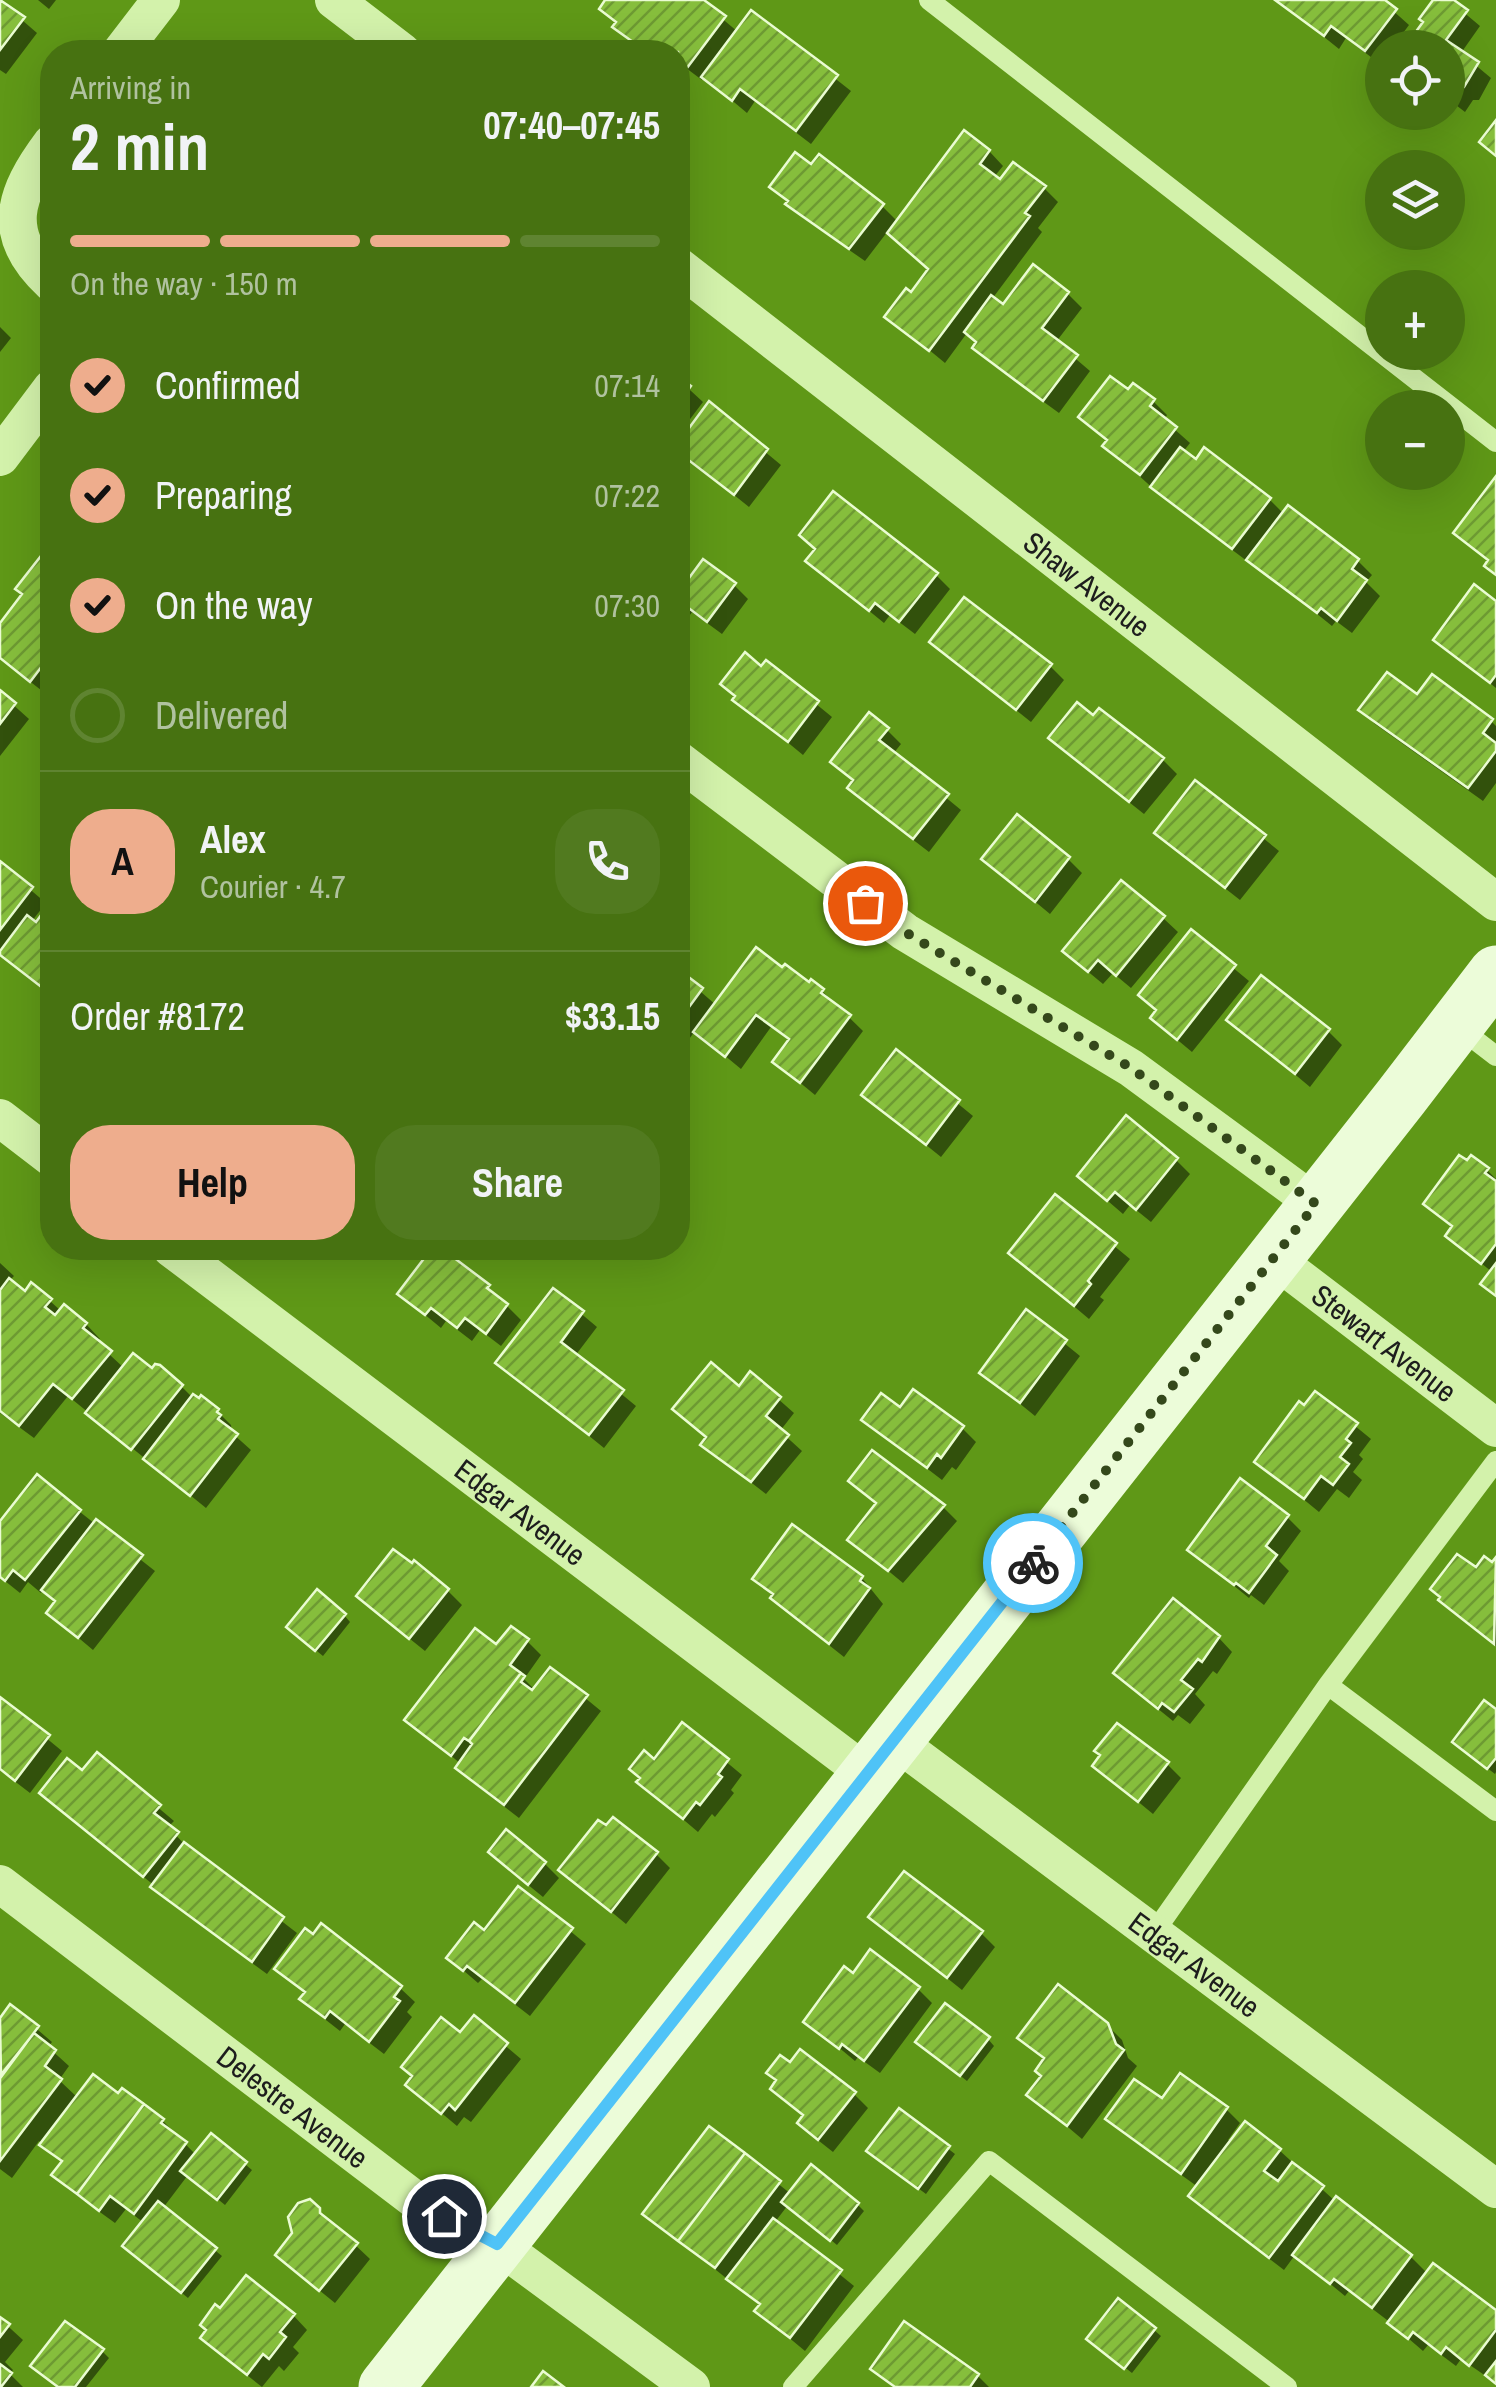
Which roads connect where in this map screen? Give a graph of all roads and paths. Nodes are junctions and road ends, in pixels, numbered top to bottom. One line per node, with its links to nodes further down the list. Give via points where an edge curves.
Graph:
1 (161, 0): 4 (street)
2 (334, 0): 5 (street)
3 (929, 0): 10 (lane)
4 (130, 40)
5 (386, 40)
6 (40, 159): 7 (street, via 22,194 17,239)
7 (40, 272)
8 (690, 275): 13 (street, Shaw Avenue)
9 (40, 404): 11 (street)
10 (1496, 442)
11 (0, 457)
12 (690, 769): 18 (street, via 905,932 1131,1068)
13 (1496, 902)
14 (1496, 972): 15 (main road)
15 (1476, 1040): 18 (main road)
16 (0, 1118): 17 (street)
17 (40, 1149)
18 (1316, 1204): 19 (main road)
19 (1273, 1258): 21 (street, Stewart Avenue); 24 (main road)
20 (188, 1260): 24 (street, Edgar Avenue)
21 (1496, 1428)
22 (1496, 1461): 23 (lane)
23 (1328, 1686): 25 (lane); 27 (lane)
24 (881, 1757): 27 (street, Edgar Avenue); 29 (main road)
25 (1496, 1810)
26 (0, 1884): 29 (street, Delestre Avenue, via 422,2206)
27 (1153, 1934): 28 (street, Edgar Avenue)
28 (1496, 2189)
29 (497, 2244): 30 (main road); 31 (street, Delestre Avenue)
30 (386, 2387)
31 (692, 2387)
32 (794, 2387): 33 (lane, via 989,2162)
33 (1287, 2387)

